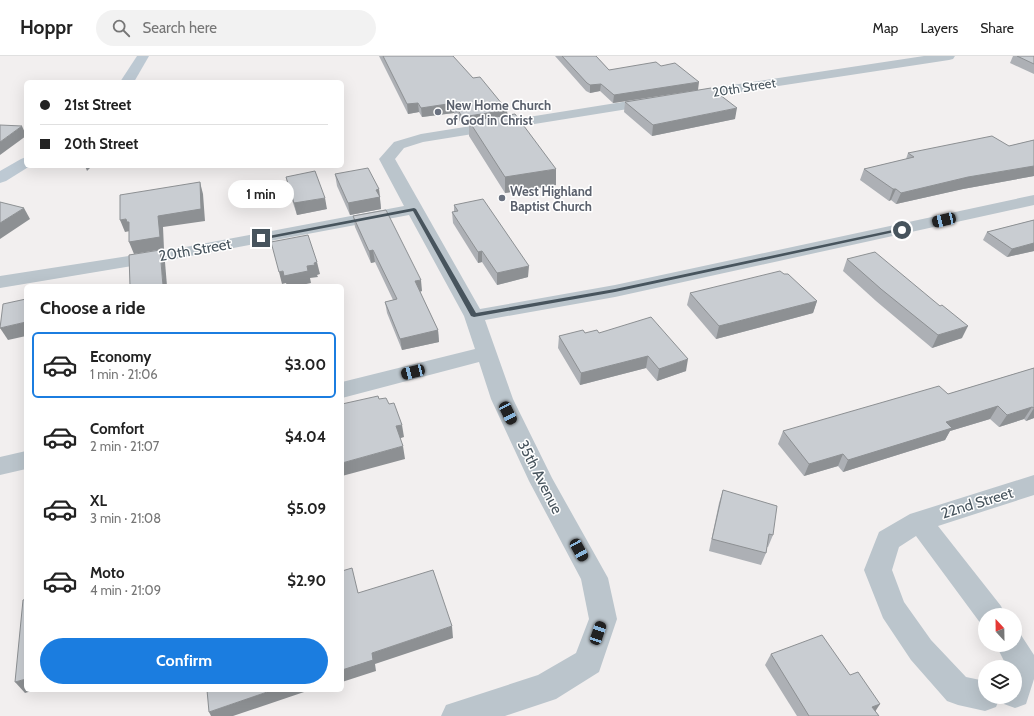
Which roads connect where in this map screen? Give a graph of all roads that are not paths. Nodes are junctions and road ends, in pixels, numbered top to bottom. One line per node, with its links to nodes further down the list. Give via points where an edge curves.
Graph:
1 (142, 56): 3 (street)
2 (949, 56): 4 (street, 20th Street, via 445,133)
3 (128, 80)
4 (399, 145): 8 (street, 35th Avenue, via 387,159)
5 (24, 163): 6 (street)
6 (0, 178)
7 (1034, 200): 10 (street, via 615,291)
8 (414, 209): 9 (street, 20th Street, via 180,253); 10 (street, 35th Avenue)
9 (0, 282)
10 (474, 316): 11 (street, 35th Avenue)
11 (487, 353): 12 (street); 19 (street, 35th Avenue, via 502,399 541,481 594,578 603,619 588,662 544,688)
12 (344, 389)
13 (24, 460): 14 (street)
14 (0, 466)
15 (1034, 485): 16 (street, 22nd Street)
16 (919, 521): 17 (street, 22nd Street); 18 (street, 22nd Street, via 888,540 878,570 893,609 921,650 958,690)
17 (986, 608)
18 (978, 694)
19 (457, 716)

